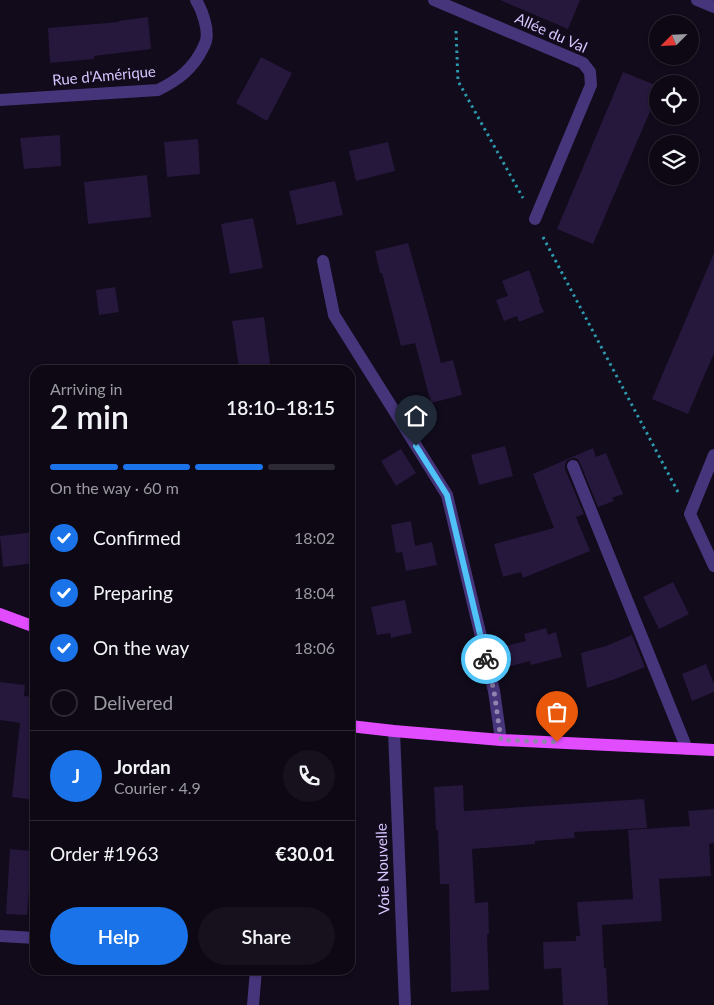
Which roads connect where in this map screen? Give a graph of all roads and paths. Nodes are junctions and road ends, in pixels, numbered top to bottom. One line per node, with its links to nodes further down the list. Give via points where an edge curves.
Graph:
1 (196, 0): 6 (street, Rue d'Amérique, via 206,24 206,41 198,58 174,82 158,90)
2 (434, 0): 5 (street, Allée du Val)
3 (697, 0): 4 (street)
4 (714, 7)
5 (455, 9): 7 (path, via 458,81); 7 (street, Allée du Val, via 583,63 590,72 591,85)
6 (0, 100)
7 (535, 219): 11 (path)
8 (323, 261): 17 (street, via 334,315 447,495 494,691)
9 (714, 454): 11 (street)
10 (573, 466): 18 (street)
11 (690, 514): 12 (street)
12 (714, 566)
13 (0, 614): 14 (main road)
14 (30, 624)
15 (355, 727): 16 (main road)
16 (394, 731): 17 (main road); 24 (street, Voie Nouvelle)
17 (501, 740): 18 (main road)
18 (687, 749): 19 (main road)
19 (714, 750)
20 (0, 936): 21 (street)
21 (30, 938)
22 (256, 975): 23 (street)
23 (253, 1005)
24 (405, 1005)

